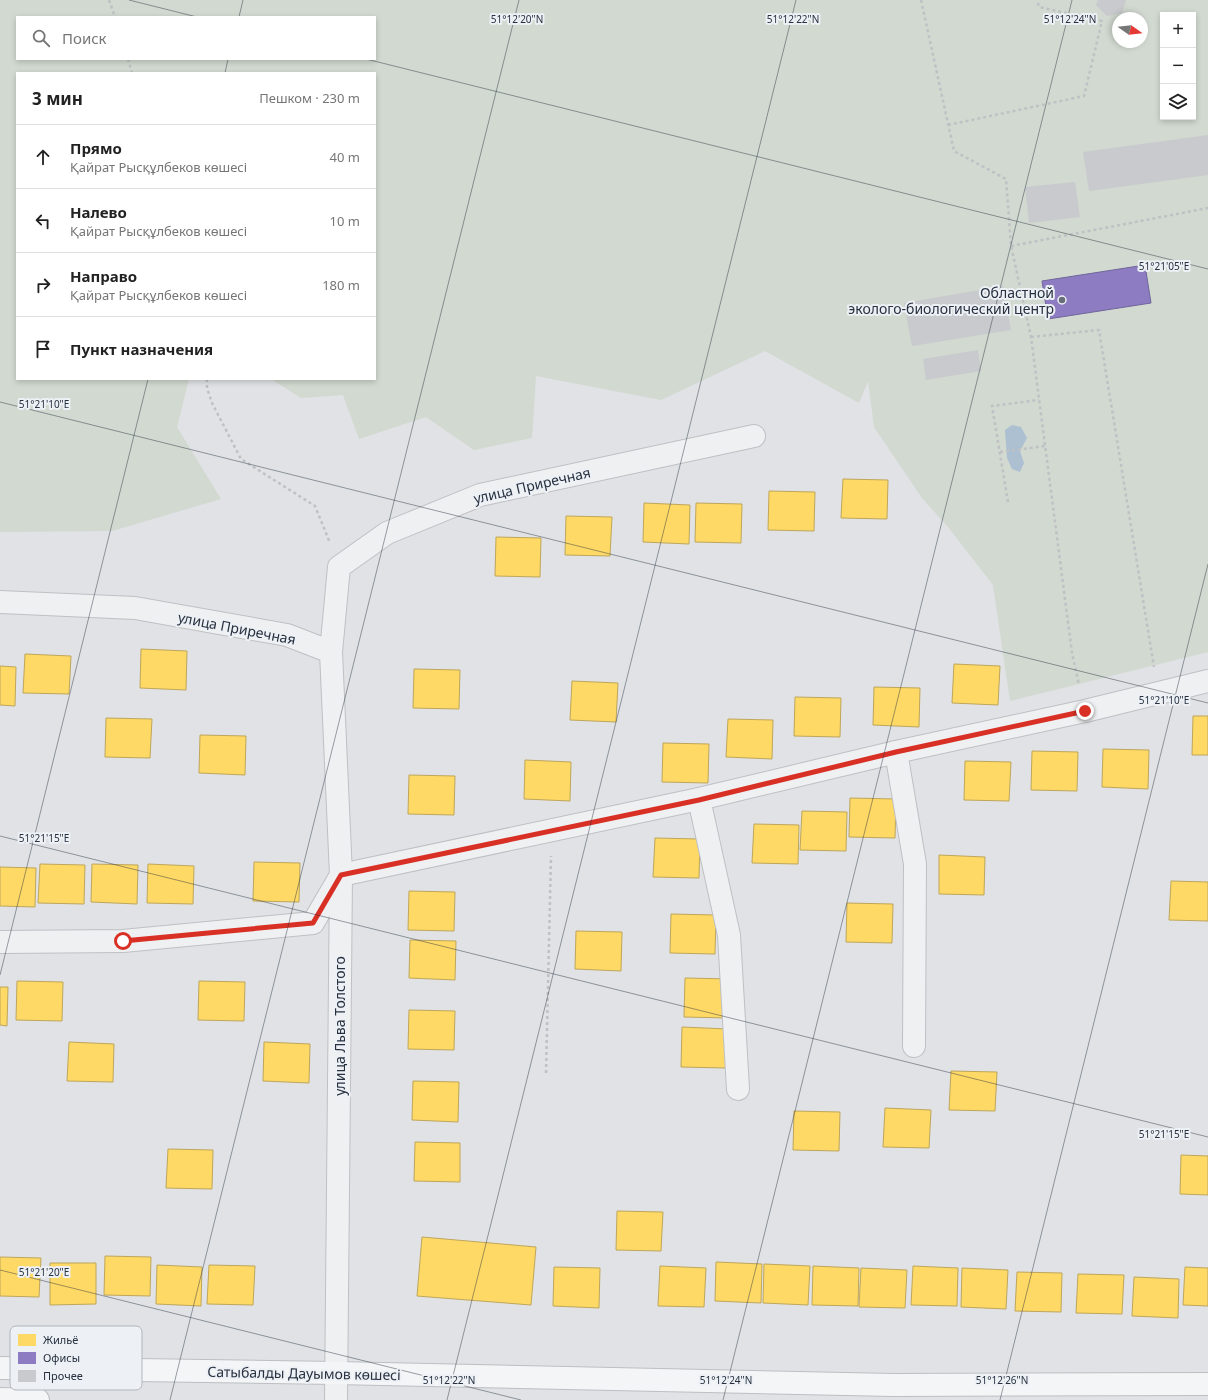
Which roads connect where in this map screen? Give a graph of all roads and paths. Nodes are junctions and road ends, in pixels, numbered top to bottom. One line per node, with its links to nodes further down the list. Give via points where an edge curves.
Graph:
1 (109, 0): 4 (path)
2 (921, 0): 7 (path)
3 (1036, 0): 7 (path, via 1039,7 1102,20 1084,96)
4 (115, 16)
5 (128, 60): 6 (path)
6 (132, 72)
7 (948, 125): 9 (path, via 954,152 1006,179)
8 (1208, 208): 9 (path)
9 (1011, 246): 10 (path)
10 (1031, 337): 12 (path); 21 (path, via 1099,330)
11 (207, 380): 17 (path, via 212,403 241,459 315,506)
12 (1039, 400): 14 (path); 15 (path, via 992,406)
13 (754, 436): 17 (street, улица Приречная, via 480,495 387,533)
14 (1045, 446): 15 (path); 22 (path, via 1072,654)
15 (1000, 452): 16 (path)
16 (1008, 502)
17 (339, 567): 19 (street)
18 (0, 602): 19 (street, улица Приречная, via 135,608 287,635)
19 (331, 652): 26 (street, улица Льва Толстого)
20 (1208, 681): 21 (street)
21 (1158, 693): 22 (street)
22 (1085, 711): 23 (street)
23 (896, 752): 24 (street); 28 (street, via 915,864)
24 (699, 800): 25 (street); 30 (street, via 729,935)
25 (552, 830): 26 (street); 29 (path)
26 (341, 875): 27 (street, via 313,923 123,941); 34 (street, улица Льва Толстого)
27 (0, 942)
28 (914, 1046)
29 (546, 1074)
30 (738, 1090)
31 (0, 1368): 32 (main road, Сатыбалды Дауымов көшесі)
32 (10, 1368)
33 (142, 1370): 34 (main road, Сатыбалды Дауымов көшесі)
34 (336, 1373): 35 (main road, Сатыбалды Дауымов көшесі, via 885,1385); 38 (street, улица Льва Толстого)
35 (1208, 1384)
36 (0, 1400): 37 (main road)
37 (38, 1400)
38 (336, 1400)

